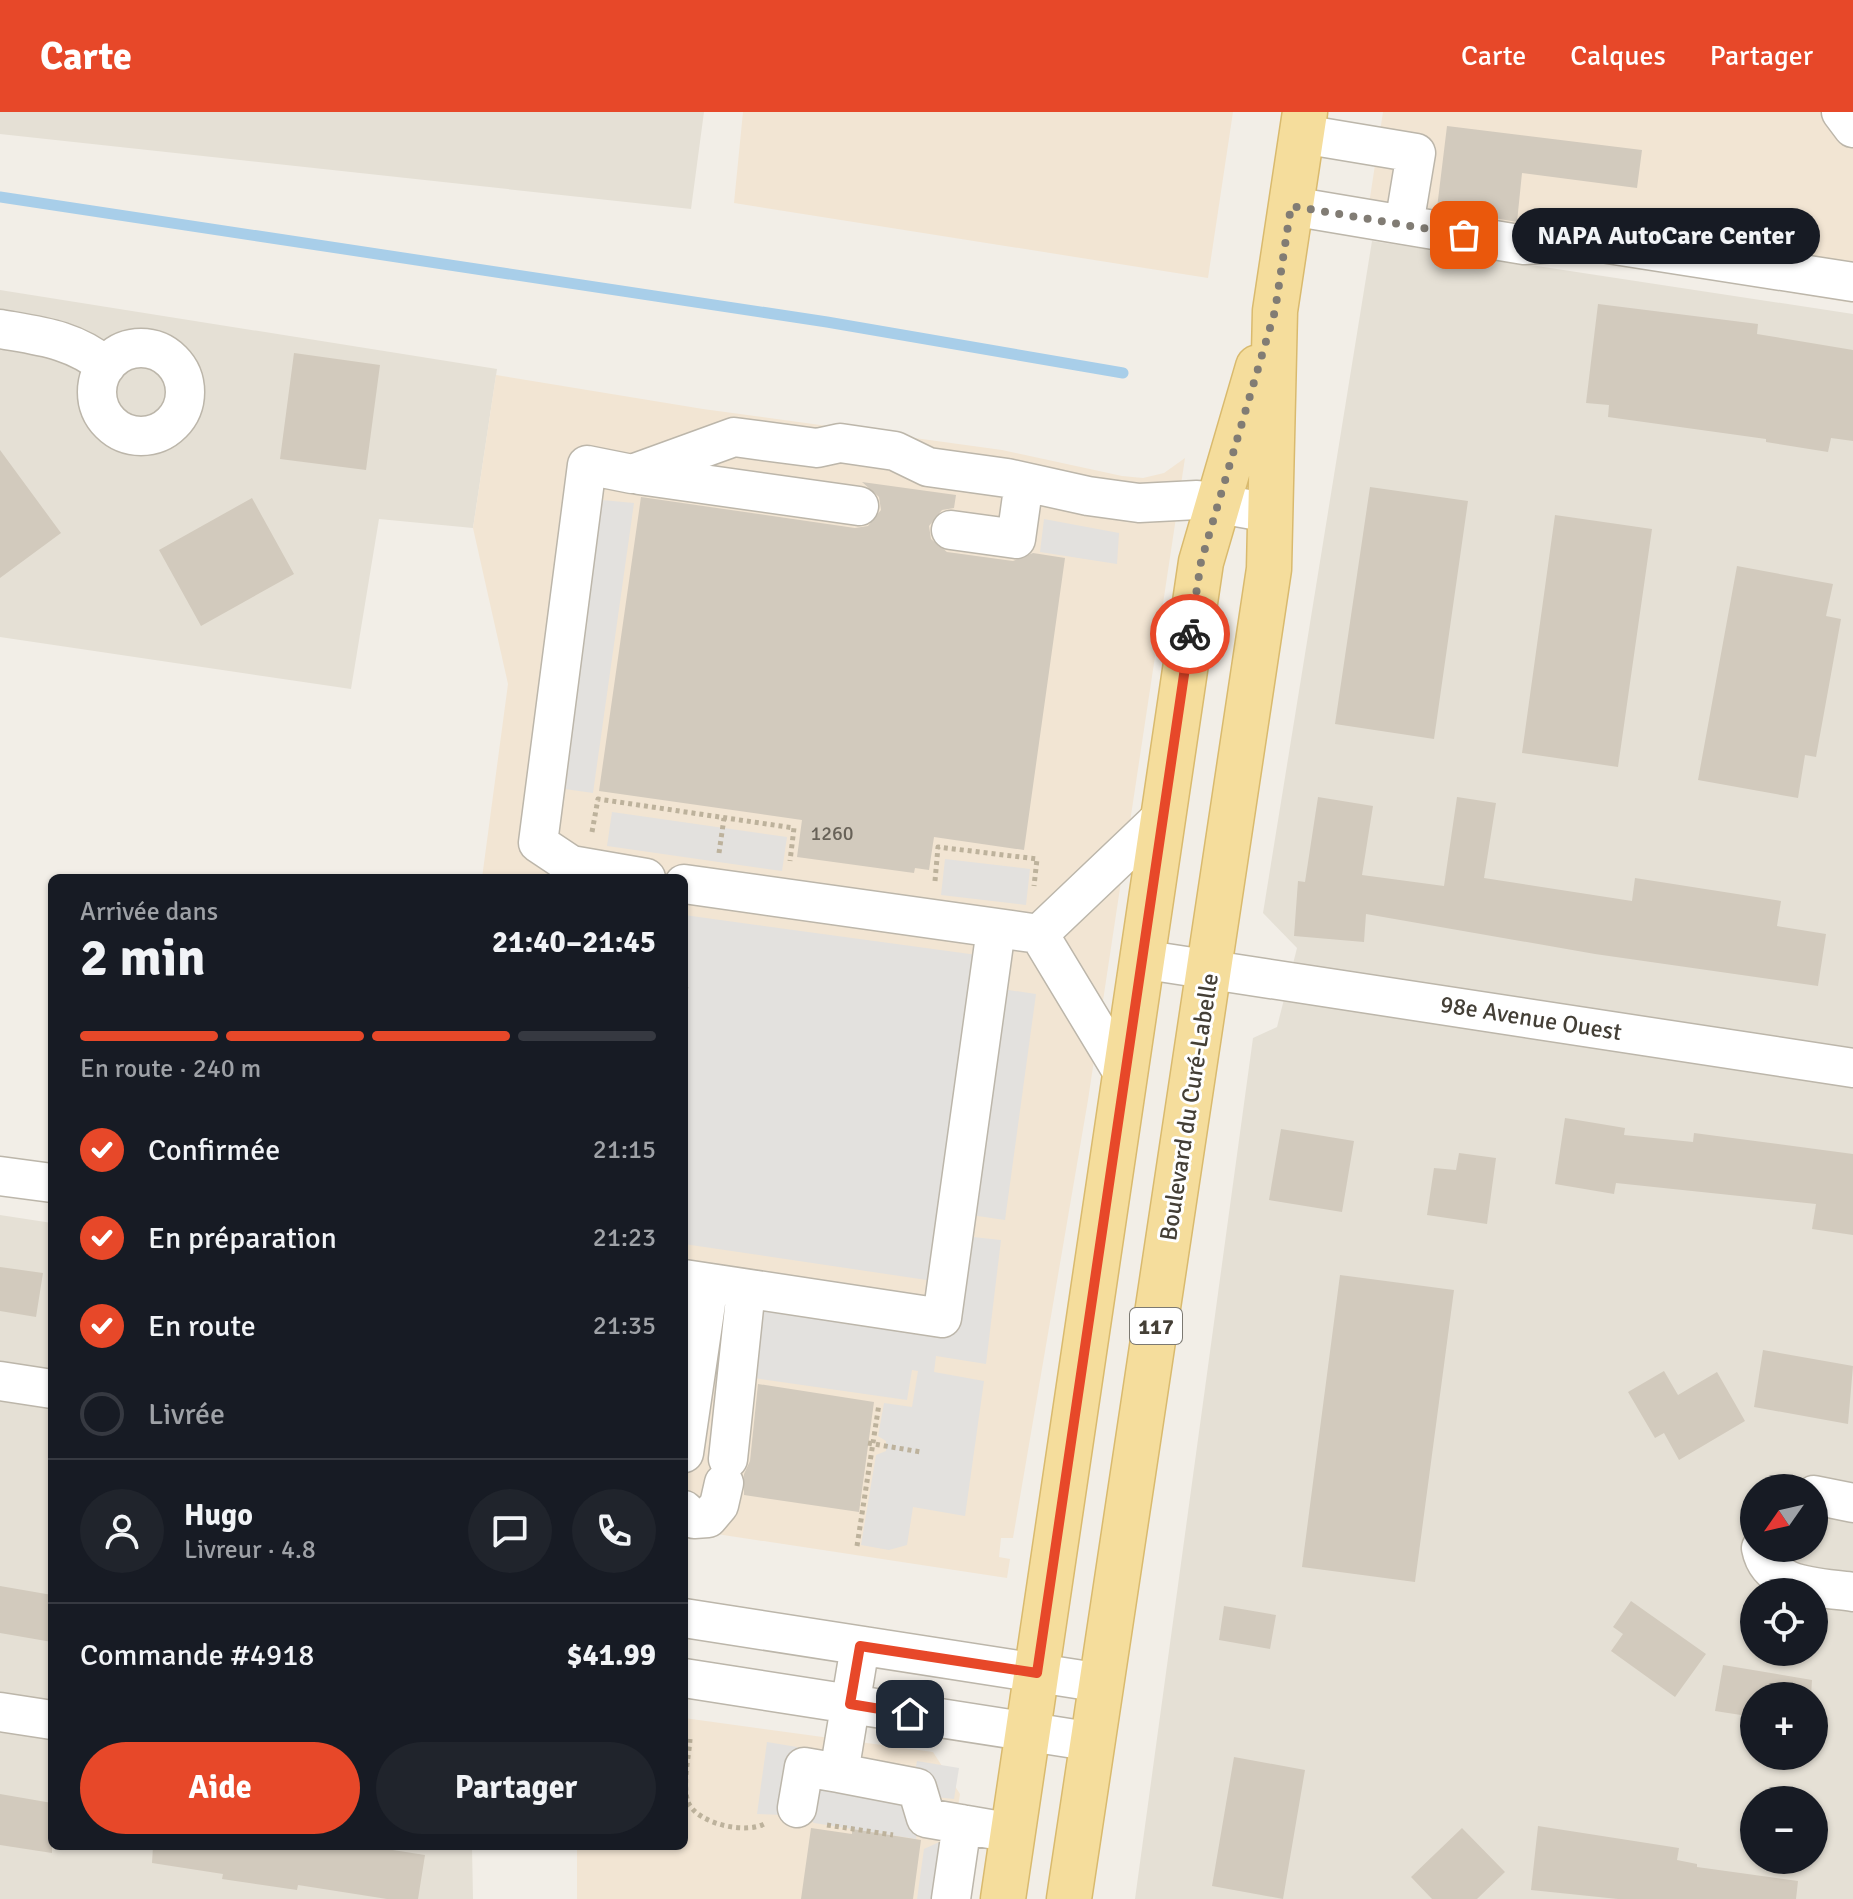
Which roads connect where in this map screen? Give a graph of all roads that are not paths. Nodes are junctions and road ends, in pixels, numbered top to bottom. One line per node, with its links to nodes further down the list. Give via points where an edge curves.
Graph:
1 (1841, 112): 3 (street)
2 (1303, 123): 4 (main road, Boulevard du Curé-Labelle / 117); 5 (street, via 1416,153)
3 (1853, 128)
4 (1291, 206): 5 (street); 7 (main road, Boulevard du Curé-Labelle / 117)
5 (1404, 225): 6 (street, via 1524,245 1589,241)
6 (1853, 282)
7 (1275, 311): 12 (main road, Boulevard du Curé-Labelle / 117); 14 (main road, Boulevard du Curé-Labelle / 117)
8 (0, 329): 9 (street, via 60,339)
9 (106, 366)
10 (632, 474): 11 (street, via 734,437 895,451 928,467); 13 (street); 17 (street, via 587,465)
11 (1024, 482): 12 (street, via 1139,503 1183,498); 15 (street, via 1016,539)
12 (1218, 503): 14 (street); 16 (main road, Boulevard du Curé-Labelle / 117, via 1201,562)
13 (859, 506)
14 (1270, 513): 23 (main road, Boulevard du Curé-Labelle / 117, via 1269,569)
15 (951, 530)
16 (1163, 816): 21 (street); 22 (main road, Boulevard du Curé-Labelle / 117)
17 (534, 861): 18 (street)
18 (620, 874)
19 (688, 885): 20 (street)
20 (996, 929): 21 (street); 29 (street, via 942,1318)
21 (1039, 934): 25 (street)
22 (1140, 959): 23 (street, 98e Avenue Ouest); 25 (main road, Boulevard du Curé-Labelle / 117)
23 (1210, 969): 24 (street, 98e Avenue Ouest); 42 (main road, Boulevard du Curé-Labelle / 117)
24 (1853, 1068)
25 (1123, 1073): 40 (main road, Boulevard du Curé-Labelle / 117)
26 (0, 1176): 27 (street)
27 (48, 1182)
28 (697, 1281): 29 (street); 32 (street)
29 (746, 1289): 35 (street, via 719,1505 708,1518)
30 (0, 1381): 31 (street)
31 (48, 1388)
32 (688, 1400)
33 (1828, 1498): 34 (street)
34 (1853, 1503)
35 (688, 1514)
36 (1768, 1562): 37 (street, via 1786,1582)
37 (1853, 1592)
38 (688, 1619): 39 (street)
39 (860, 1646): 40 (street); 43 (street)
40 (1037, 1673): 42 (street); 46 (main road, Boulevard du Curé-Labelle / 117)
41 (688, 1679): 43 (street)
42 (1102, 1683): 47 (main road, Boulevard du Curé-Labelle / 117)
43 (850, 1704): 46 (street); 48 (street)
44 (0, 1712): 45 (street)
45 (48, 1719)
46 (1028, 1732): 47 (street); 51 (main road, Boulevard du Curé-Labelle / 117)
47 (1094, 1742): 54 (main road, Boulevard du Curé-Labelle / 117)
48 (839, 1773): 49 (street, via 804,1767); 50 (street, via 917,1788 926,1818)
49 (805, 1816)
50 (962, 1824): 51 (street); 52 (street)
51 (1013, 1833): 53 (main road, Boulevard du Curé-Labelle / 117)
52 (951, 1899)
53 (1003, 1899)
54 (1069, 1899)

